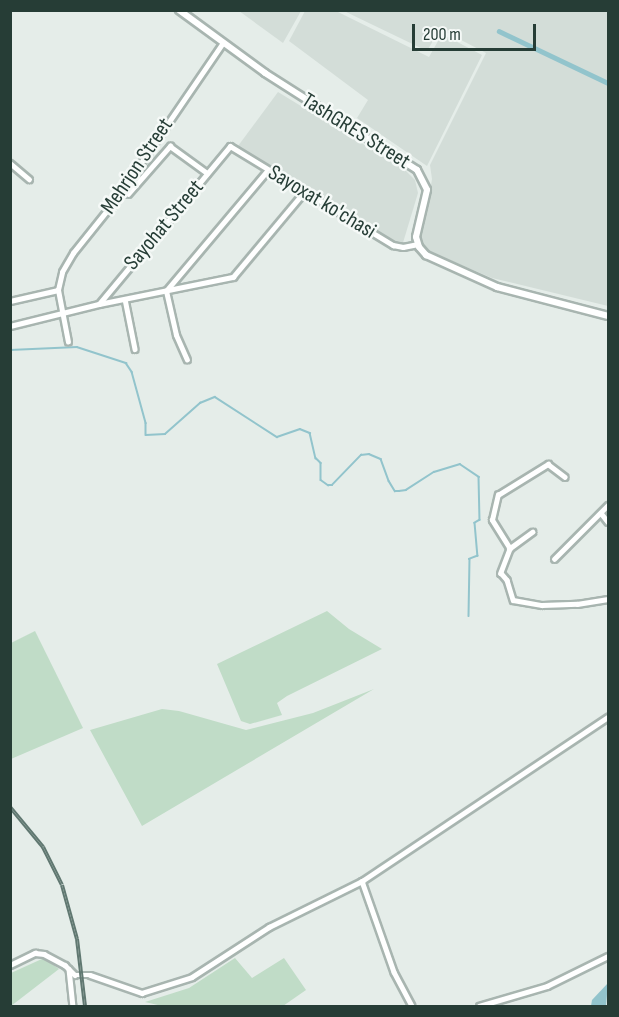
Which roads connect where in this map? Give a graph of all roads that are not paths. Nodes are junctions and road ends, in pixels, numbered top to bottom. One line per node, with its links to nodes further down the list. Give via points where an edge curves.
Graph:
1 (179, 10): 2 (main road, TashGRES Street)
2 (222, 44): 8 (street, Mehrjon Street); 9 (main road, TashGRES Street, via 417,170 427,190 416,230)
3 (10, 163): 6 (street)
4 (268, 170): 5 (street, Sayoxat ko'chasi, via 230,146); 7 (street, Sayoxat ko'chasi); 11 (street, Sayohat Street)
5 (207, 173): 8 (street, via 170,146 128,194); 14 (street, Sayohat Street)
6 (29, 179)
7 (304, 192): 9 (street, Sayoxat ko'chasi, via 393,245); 11 (street, Sayohat Street, via 234,277)
8 (119, 194): 10 (street, Mehrjon Street, via 73,253 62,272)
9 (418, 244): 16 (main road, via 433,259 497,287)
10 (58, 290): 13 (street); 15 (street, Mehrjon Street)
11 (166, 291): 12 (street, Sayohat Street); 20 (street, Sayohat Street, via 176,335)
12 (125, 299): 14 (street, Sayohat Street); 19 (street)
13 (10, 301)
14 (99, 304): 15 (street, Sayohat Street)
15 (62, 313): 17 (street, Sayohat Street); 18 (street, Mehrjon Street)
16 (609, 316)
17 (10, 326)
18 (68, 342)
19 (135, 349)
20 (187, 360)
21 (566, 477): 26 (street, via 548,464 498,495 492,520)
22 (609, 506): 23 (street)
23 (601, 513): 24 (street); 27 (street)
24 (609, 522)
25 (533, 532): 26 (street)
26 (510, 549): 28 (street, via 501,573 513,600 542,605)
27 (554, 559)
28 (609, 599)
29 (609, 717): 30 (street)
30 (362, 881): 33 (street, via 269,927 192,977 150,991 142,993 90,975 75,975); 35 (street, via 394,972)
31 (609, 956): 36 (street, via 546,986)
32 (10, 965): 33 (street, via 35,953 53,958)
33 (69, 969): 34 (street)
34 (73, 1006)
35 (412, 1006)
36 (479, 1006)

